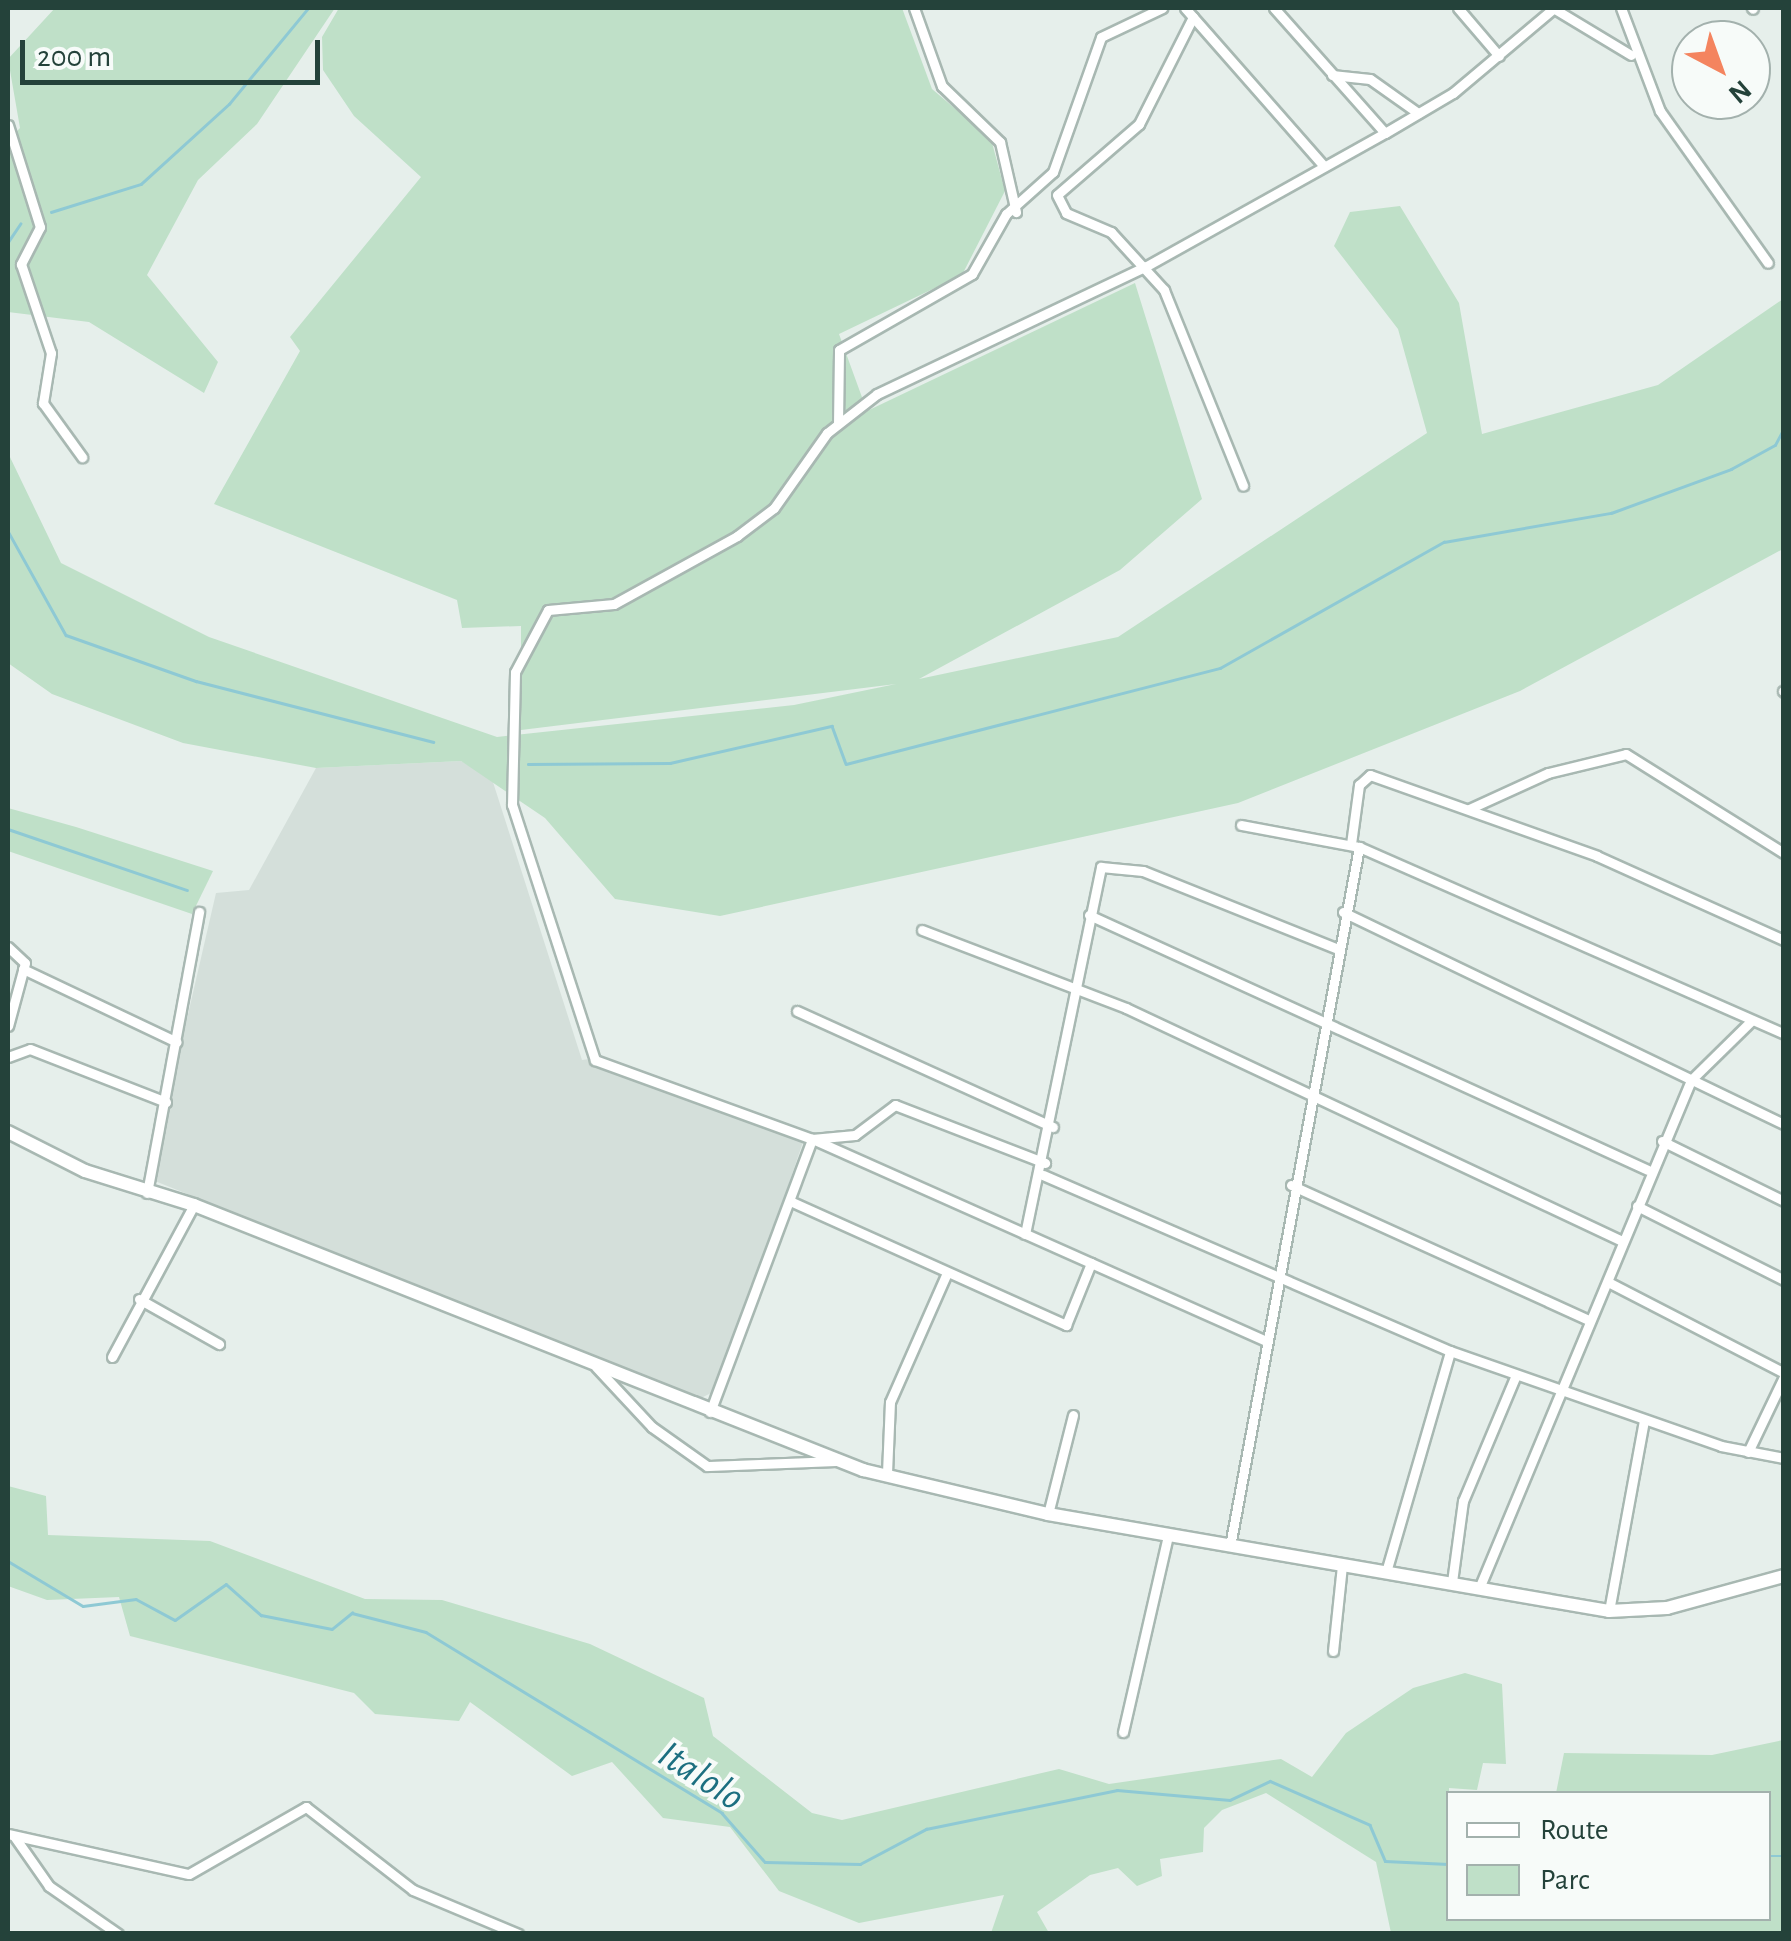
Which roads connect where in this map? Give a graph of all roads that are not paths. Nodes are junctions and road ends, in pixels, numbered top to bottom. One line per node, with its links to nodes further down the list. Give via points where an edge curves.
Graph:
1 (914, 8): 16 (street, via 942,86 1000,142)
2 (1162, 8): 16 (street, via 1101,37 1053,172)
3 (1184, 8): 8 (street)
4 (1274, 8): 11 (street)
5 (1458, 8): 9 (street)
6 (1554, 8): 9 (street); 10 (street)
7 (1621, 8): 10 (street)
8 (1193, 18): 15 (street); 18 (street, via 1139,124 1057,191 1066,213 1105,226)
9 (1499, 56): 12 (street)
10 (1634, 56): 17 (street, via 1660,111)
11 (1332, 75): 12 (street, via 1370,79); 14 (street)
12 (1418, 113): 14 (street)
13 (8, 125): 20 (street, via 40,227 21,264 51,353 43,404)
14 (1385, 133): 15 (street)
15 (1324, 166): 18 (street)
16 (1016, 212): 19 (street, via 1006,214 962,284 839,350)
17 (1768, 263)
18 (1145, 267): 19 (street, via 877,394); 21 (street, via 1164,290)
19 (838, 424): 48 (street, via 774,508 737,536 614,604 562,605 537,618 511,700 512,805 595,1060)
20 (82, 457)
21 (1243, 486)
22 (1469, 809): 24 (street, via 1370,775 1360,786); 25 (street, via 1548,774 1626,754); 30 (street)
23 (1241, 825): 24 (street)
24 (1355, 846): 27 (street); 36 (street)
25 (1784, 853)
26 (199, 912): 40 (street)
27 (1344, 912): 32 (street); 42 (street)
28 (1088, 914): 32 (street, via 1096,874 1124,864); 34 (street); 37 (street)
29 (922, 930): 34 (street)
30 (1784, 940)
31 (8, 947): 33 (street, via 23,954)
32 (1336, 948): 37 (street)
33 (23, 969): 38 (street); 40 (street)
34 (1080, 992): 43 (street); 46 (street)
35 (797, 1011): 46 (street)
36 (1751, 1021): 39 (street); 42 (street)
37 (1322, 1022): 43 (street); 51 (street)
38 (8, 1026)
39 (1784, 1034)
40 (178, 1042): 44 (street)
41 (8, 1057): 44 (street, via 30,1049)
42 (1691, 1080): 45 (street); 49 (street)
43 (1310, 1100): 53 (street); 60 (street)
44 (166, 1102): 54 (street)
45 (1784, 1124)
46 (1053, 1126): 50 (street)
47 (8, 1132): 54 (street)
48 (812, 1139): 50 (street, via 855,1135 895,1106); 56 (street); 59 (street)
49 (1662, 1141): 51 (street); 55 (street)
50 (1046, 1163): 52 (street)
51 (1648, 1170): 58 (street)
52 (1043, 1175): 59 (street); 63 (street)
53 (1291, 1185): 63 (street); 67 (street)
54 (147, 1193): 57 (street)
55 (1784, 1201)
56 (790, 1202): 62 (street); 76 (street)
57 (194, 1204): 66 (street); 72 (street)
58 (1637, 1206): 60 (street); 64 (street)
59 (1025, 1234): 61 (street)
60 (1620, 1240): 65 (street)
61 (1090, 1263): 62 (street, via 1066,1326); 68 (street)
62 (946, 1275): 82 (street, via 890,1402)
63 (1274, 1280): 68 (street); 70 (street)
64 (1784, 1280)
65 (1608, 1282): 67 (street); 74 (street)
66 (139, 1299): 69 (street); 71 (street)
67 (1589, 1320): 75 (street)
68 (1264, 1340): 85 (street)
69 (219, 1344)
70 (1450, 1351): 73 (street); 87 (street)
71 (112, 1357)
72 (596, 1366): 76 (street); 81 (street, via 652,1427 707,1466)
73 (1516, 1375): 75 (street); 89 (street, via 1463,1501)
74 (1784, 1375): 79 (street)
75 (1564, 1393): 78 (street); 90 (street)
76 (710, 1412): 81 (street)
77 (1073, 1415): 83 (street)
78 (1644, 1422): 79 (street); 91 (street)
79 (1748, 1452): 80 (street)
80 (1784, 1458)
81 (838, 1462): 82 (street)
82 (887, 1473): 83 (street)
83 (1048, 1514): 84 (street)
84 (1168, 1536): 85 (street); 93 (street)
85 (1230, 1546): 86 (street)
86 (1342, 1566): 87 (street); 92 (street)
87 (1386, 1572): 89 (street)
88 (1784, 1576): 91 (street, via 1667,1608)
89 (1452, 1582): 90 (street)
90 (1480, 1586): 91 (street)
91 (1610, 1611)
92 (1333, 1652)
93 (1123, 1732)
94 (11, 1835): 95 (street, via 49,1886); 96 (street, via 189,1874 306,1807 413,1890)
95 (118, 1934)
96 (518, 1934)

